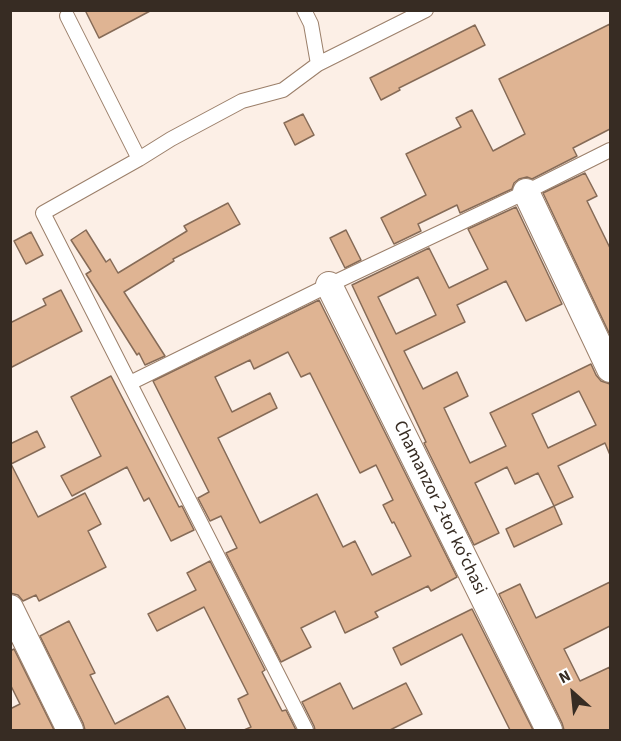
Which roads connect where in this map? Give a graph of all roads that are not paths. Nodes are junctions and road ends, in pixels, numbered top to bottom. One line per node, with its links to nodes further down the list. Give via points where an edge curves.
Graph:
1 (304, 10): 4 (lane, via 311,24)
2 (426, 10): 4 (lane)
3 (67, 16): 6 (lane)
4 (318, 63): 6 (lane, via 283,90 242,100)
5 (610, 150): 7 (lane)
6 (139, 159): 10 (lane, via 43,213)
7 (526, 192): 8 (lane); 9 (street)
8 (330, 285): 10 (lane); 14 (street, Chamanzor 2-tor koʻchasi)
9 (610, 369)
10 (130, 383): 13 (lane)
11 (10, 609): 12 (street)
12 (70, 730)
13 (306, 730)
14 (549, 730)

